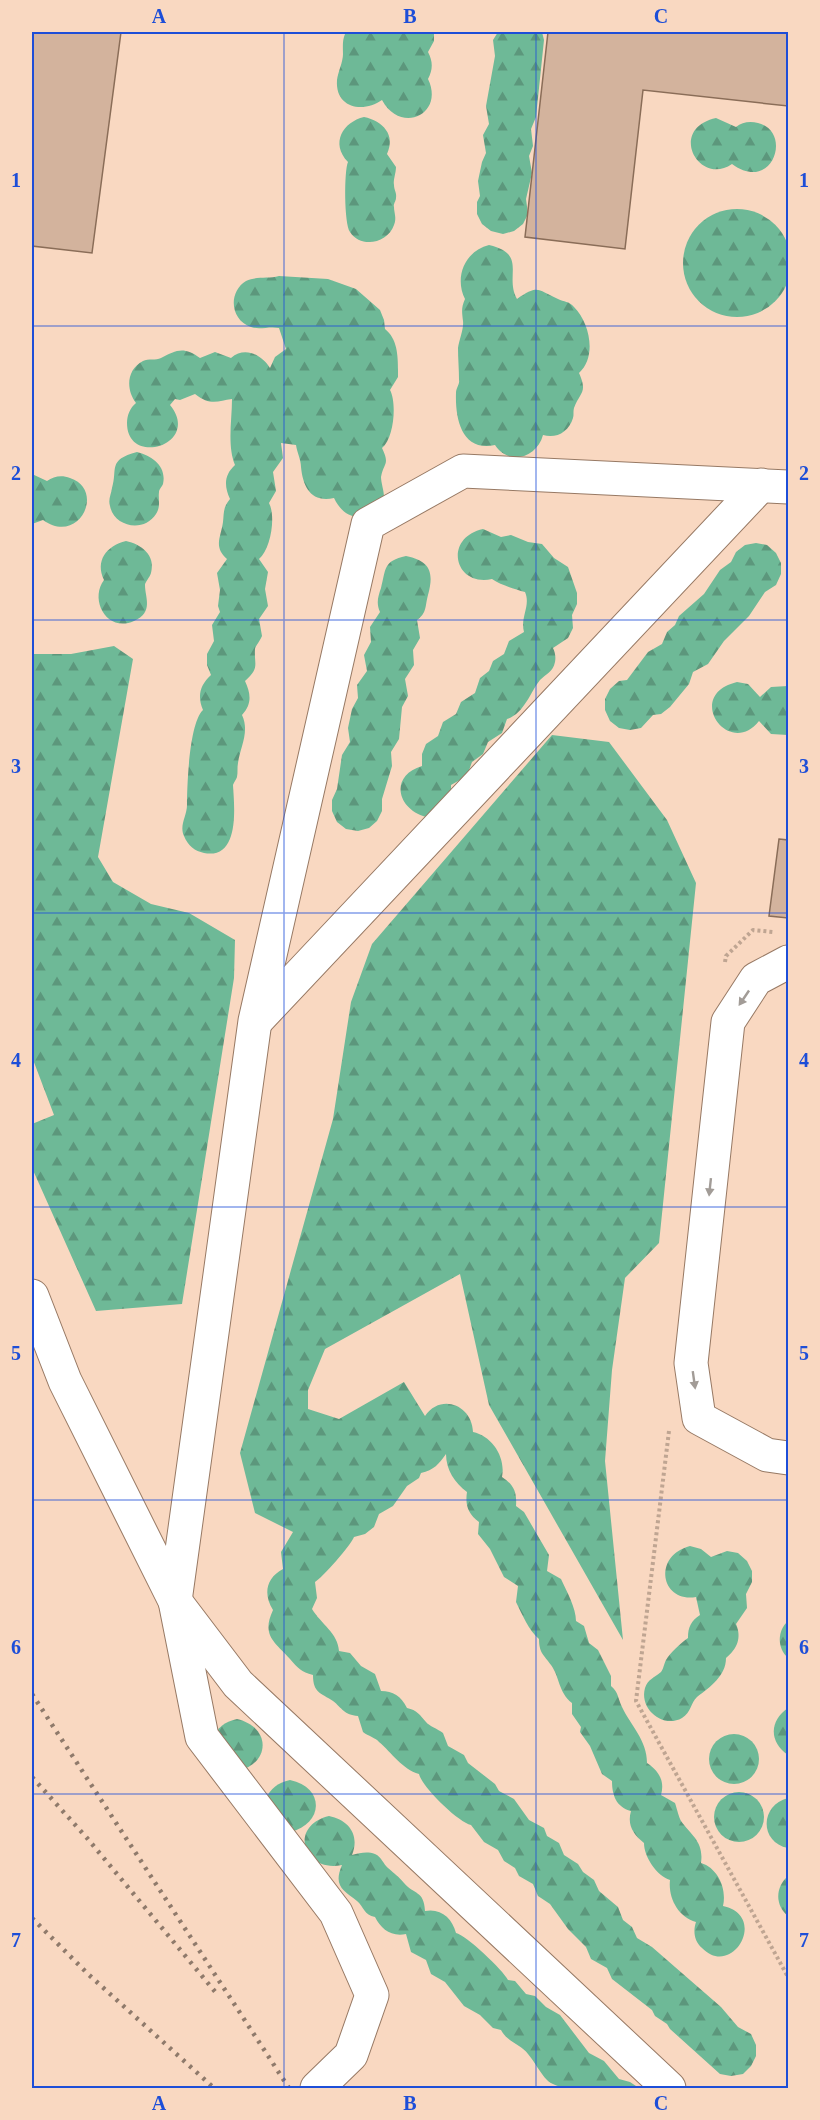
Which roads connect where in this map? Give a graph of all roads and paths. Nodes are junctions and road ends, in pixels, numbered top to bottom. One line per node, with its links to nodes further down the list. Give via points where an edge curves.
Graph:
1 (775, 486): 3 (lane); 3 (lane, via 463,471 368,524)
2 (789, 962): 5 (lane, one-way to 5, via 756,979 728,1022 691,1363 699,1418 767,1455)
3 (255, 1021): 6 (lane)
4 (32, 1296): 6 (lane, via 64,1381)
5 (789, 1458)
6 (175, 1601): 7 (lane, via 202,1737 336,1913 372,1995 351,2055); 8 (lane, via 238,1684)
7 (317, 2088)
8 (669, 2088)

